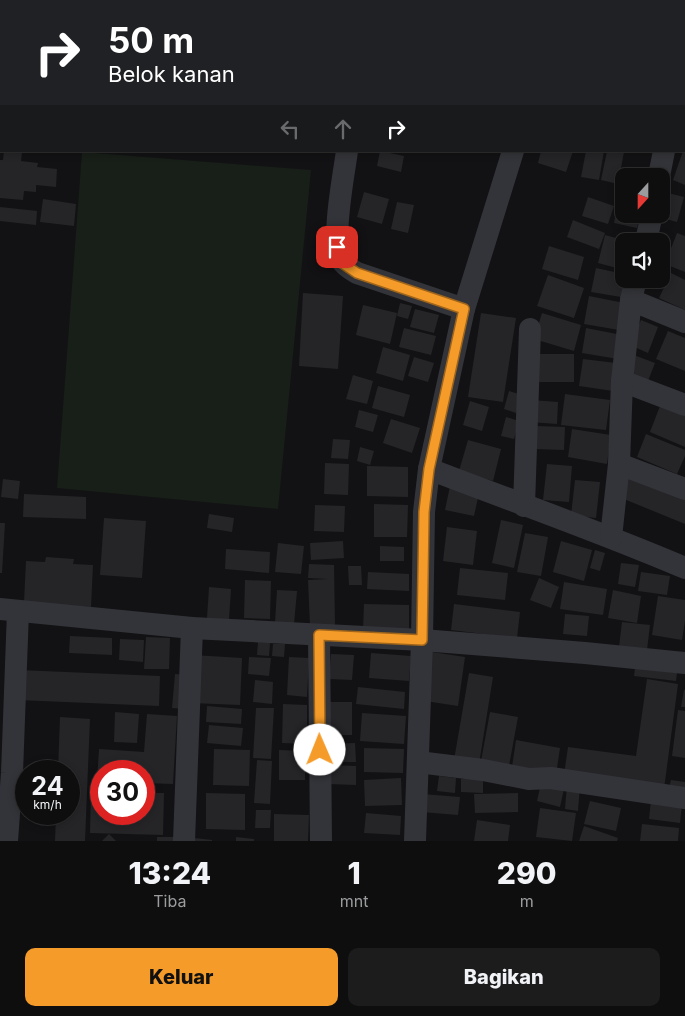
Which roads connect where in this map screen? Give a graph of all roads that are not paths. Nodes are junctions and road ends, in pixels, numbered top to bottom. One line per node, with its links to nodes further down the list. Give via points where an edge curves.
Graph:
1 (347, 152): 6 (street, via 337,237 342,263 357,273)
2 (513, 152): 6 (street)
3 (664, 152): 4 (street)
4 (661, 168)
5 (634, 289): 7 (street); 9 (street)
6 (464, 309): 12 (street)
7 (685, 322)
8 (530, 328): 14 (street)
9 (622, 381): 10 (street); 11 (street)
10 (685, 405)
11 (619, 464): 13 (street); 15 (street)
12 (429, 469): 14 (street); 20 (street, via 424,512)
13 (685, 489)
14 (524, 506): 15 (street)
15 (611, 537): 16 (street)
16 (685, 568)
17 (9, 610): 18 (street); 24 (street, via 12,773)
18 (192, 628): 19 (street); 25 (street)
19 (319, 635): 20 (street); 26 (street)
20 (422, 640): 21 (street); 22 (street)
21 (685, 663)
22 (418, 762): 23 (street); 27 (street)
23 (685, 798)
24 (7, 841)
25 (184, 841)
26 (321, 841)
27 (415, 841)

